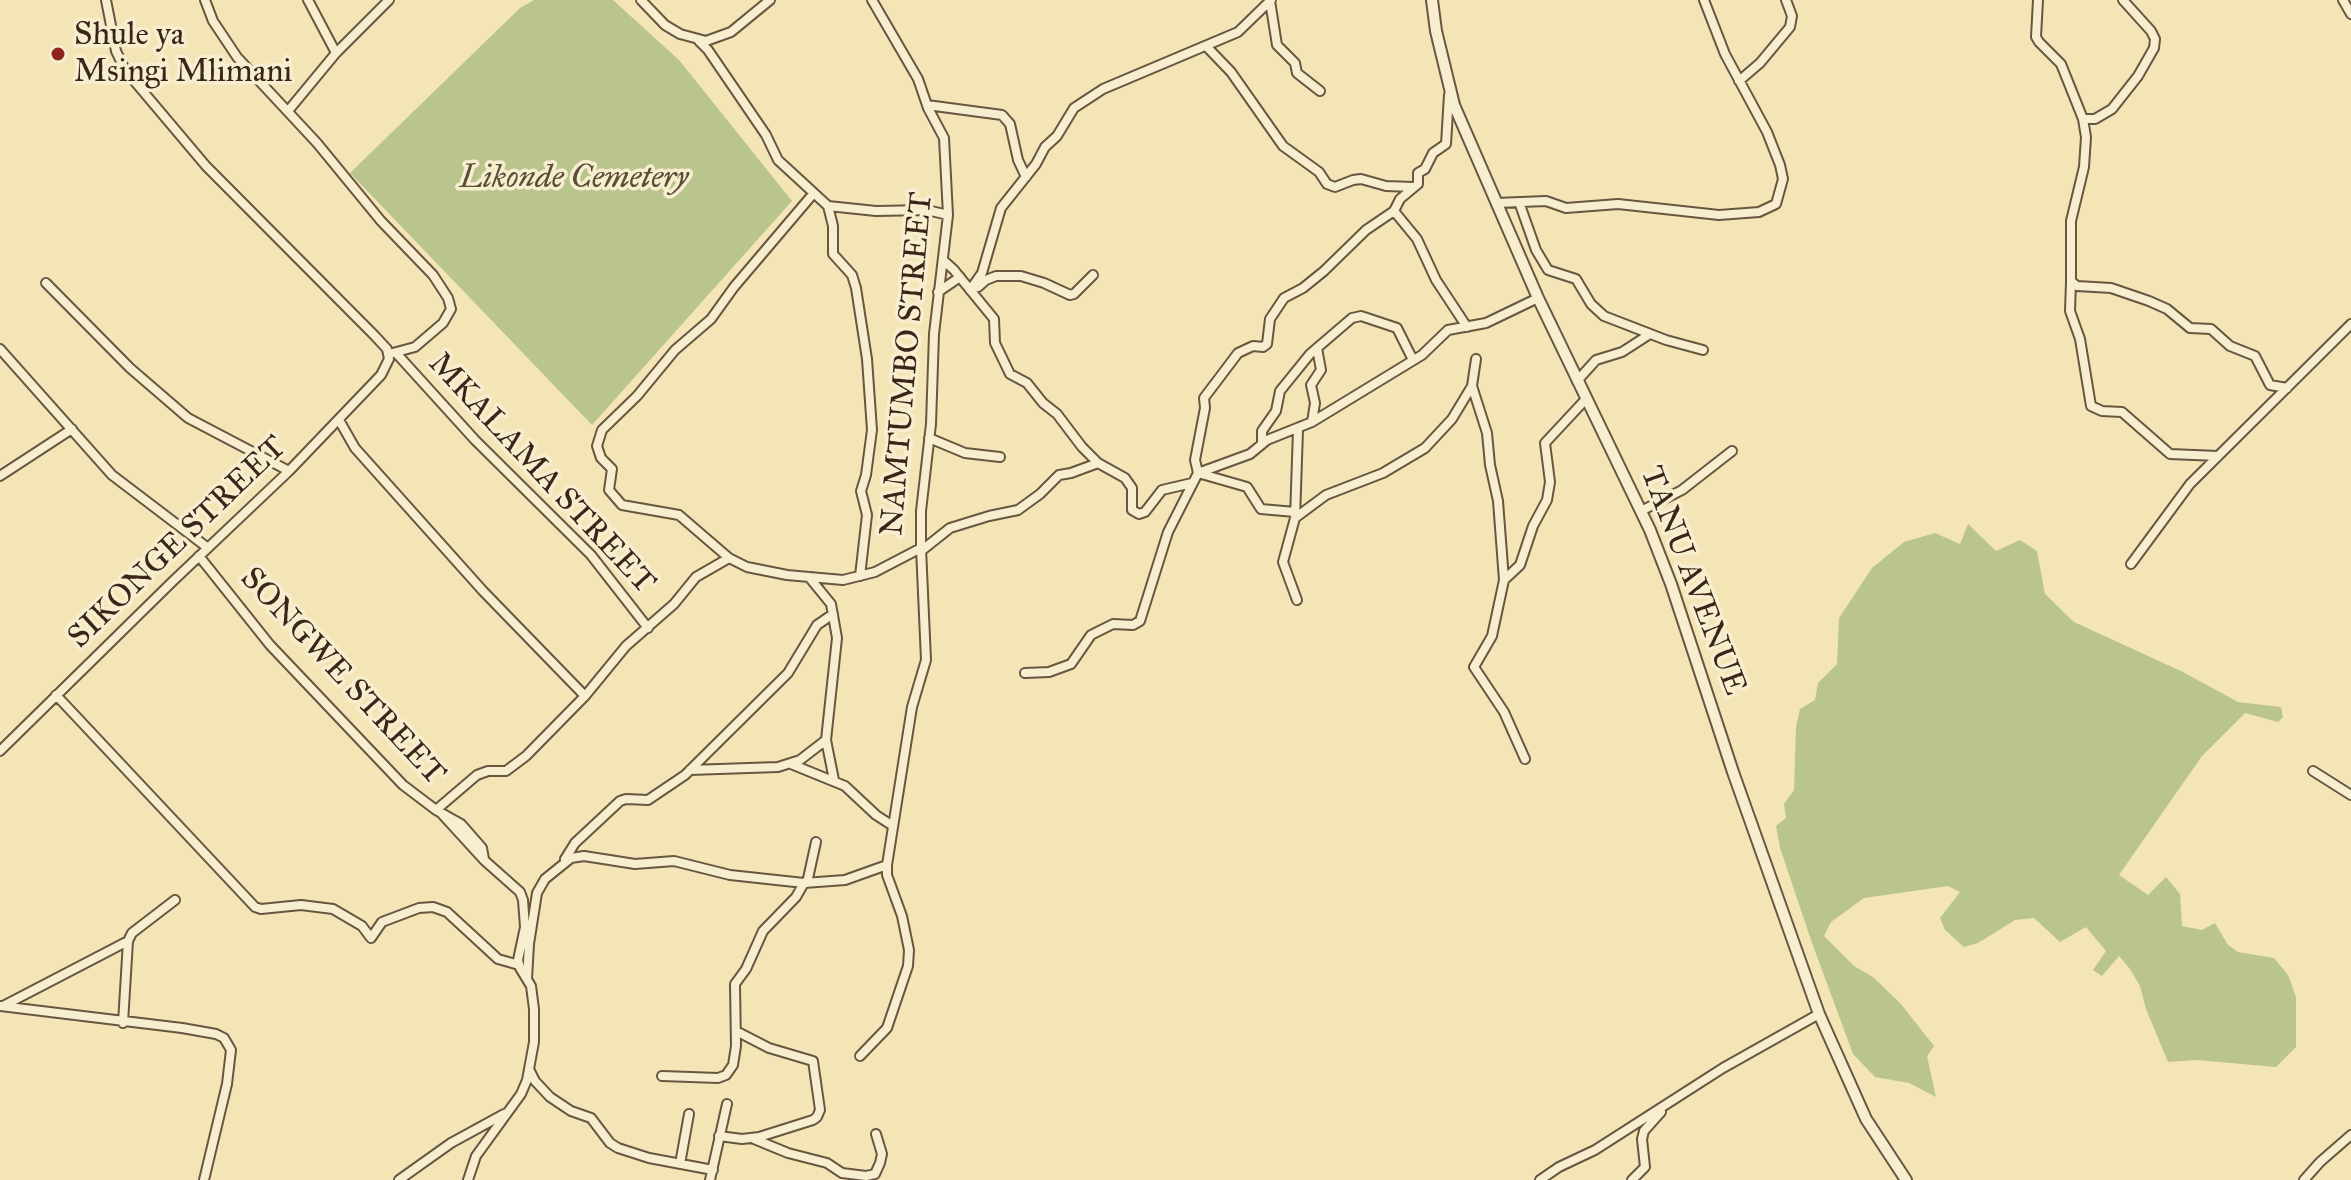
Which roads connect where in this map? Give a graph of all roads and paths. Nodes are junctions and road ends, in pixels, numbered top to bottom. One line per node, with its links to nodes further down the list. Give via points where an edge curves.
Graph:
1 (106, 0): 47 (street, MKALAMA STREET, via 125,70 206,166)
2 (205, 0): 23 (street, via 230,47)
3 (308, 0): 18 (street)
4 (389, 0): 18 (street)
5 (641, 0): 16 (street, via 665,25)
6 (770, 0): 16 (street, via 731,32)
7 (872, 0): 22 (street, NAMTUMBO STREET, via 918,79)
8 (1432, 0): 20 (street, TANU AVENUE)
9 (1704, 0): 19 (street)
10 (1786, 0): 19 (street, via 1790,27)
11 (2038, 0): 24 (street, via 2036,37 2061,64)
12 (2123, 0): 24 (street, via 2151,31 2154,48 2112,109)
13 (2343, 0): 15 (street)
14 (1270, 1): 17 (street, via 1238,32); 21 (street, via 1277,45 1295,63 1297,73)
15 (2351, 14)
16 (699, 41): 27 (street, via 778,160)
17 (1206, 46): 25 (street, via 1084,100); 26 (street, via 1283,146 1327,184 1335,187 1361,179)
18 (336, 53): 23 (street)
19 (1739, 81): 28 (street, via 1780,165 1782,187 1771,207 1719,215 1618,204 1566,208 1546,201)
20 (1450, 90): 26 (street, via 1446,144 1431,156); 29 (street, TANU AVENUE)
21 (1320, 91)
22 (927, 105): 25 (street, via 1002,115 1010,124); 32 (street, NAMTUMBO STREET, via 946,149)
23 (288, 111): 47 (street, via 448,298 451,309 443,323 415,347)
24 (2083, 119): 36 (street, via 2087,153 2071,221)
25 (1026, 177): 39 (street, via 1001,208)
26 (1413, 187): 31 (street)
27 (813, 194): 30 (street); 74 (street, NAMTUMBO STREET, via 711,319 675,350 602,430 598,441 598,452 612,469 609,490 622,505 679,515)
28 (1519, 202): 29 (street); 43 (street, via 1548,270 1576,279 1604,316)
29 (1496, 203): 40 (street, TANU AVENUE)
30 (828, 206): 32 (street); 76 (street, via 833,254 852,275 867,359 872,430 861,491 867,515)
31 (1394, 211): 42 (street, via 1417,239); 66 (street, via 1284,298 1270,319 1267,344 1238,353 1211,385 1204,398 1195,460)
32 (948, 215): 33 (street, NAMTUMBO STREET)
33 (943, 260): 35 (street); 38 (street, NAMTUMBO STREET)
34 (1093, 275): 39 (street, via 1070,295 1007,275 986,280)
35 (960, 277): 38 (street); 39 (street)
36 (2071, 282): 53 (street, via 2111,288 2158,304 2190,328 2211,329 2230,346 2255,356 2270,385); 62 (street, via 2070,311 2091,406 2122,412 2167,453)
37 (46, 283): 65 (street, via 188,418)
38 (938, 292): 59 (street, NAMTUMBO STREET)
39 (971, 292): 64 (street, via 994,319 995,343 1008,371 1027,383)
40 (1538, 298): 42 (street); 51 (street, TANU AVENUE)
41 (2351, 324): 53 (street)
42 (1467, 327): 49 (street, via 1448,330)
43 (1650, 334): 46 (street); 51 (street, via 1622,352 1596,360)
44 (1317, 348): 49 (street, via 1361,316 1397,328); 56 (street, via 1321,370 1311,385); 60 (street, via 1280,391 1276,411 1262,431)
45 (0, 349): 57 (street)
46 (1703, 350)
47 (393, 354): 50 (street, MKALAMA STREET); 81 (street, MKALAMA STREET, via 591,555)
48 (1476, 359): 52 (street)
49 (1413, 360): 56 (street)
50 (386, 367): 55 (street, SIKONGE STREET)
51 (1577, 381): 54 (street, TANU AVENUE)
52 (1472, 386): 70 (street, via 1425,448); 78 (street, via 1487,433)
53 (2287, 388): 62 (street)
54 (1586, 399): 69 (street, TANU AVENUE); 78 (street, via 1545,443 1547,500 1520,565)
55 (339, 420): 65 (street, SIKONGE STREET); 84 (street, via 355,448)
56 (1312, 422): 58 (street)
57 (72, 429): 67 (street); 71 (street, via 112,475)
58 (1298, 430): 60 (street); 70 (street)
59 (929, 438): 63 (street, via 965,453); 72 (street, NAMTUMBO STREET)
60 (1262, 444): 66 (street, via 1250,454)
61 (1732, 451): 69 (street, via 1682,490)
62 (2218, 456): 75 (street, via 2190,484)
63 (1000, 457)
64 (1098, 463): 68 (street, via 1125,478 1132,488 1132,510 1139,514 1162,490); 72 (street, via 1059,475 1018,510 950,528)
65 (289, 471): 71 (street, SIKONGE STREET)
66 (1198, 473): 68 (street); 70 (street, via 1247,487 1261,509)
67 (0, 476)
68 (1192, 483): 82 (street, via 1168,532 1140,621 1113,624 1091,635 1071,664)
69 (1641, 511): 104 (street, TANU AVENUE)
70 (1295, 515): 79 (street, via 1283,562)
71 (208, 548): 73 (street, SIKONGE STREET)
72 (921, 550): 76 (street, NAMTUMBO STREET); 94 (street, via 926,660 912,707)
73 (199, 556): 83 (street, SIKONGE STREET); 93 (street, SONGWE STREET, via 270,645 403,785)
74 (729, 558): 77 (street, NAMTUMBO STREET, via 761,571); 81 (street, via 696,577)
75 (2131, 564)
76 (860, 576): 77 (street, NAMTUMBO STREET)
77 (809, 577): 80 (street)
78 (1504, 580): 87 (street, via 1492,636 1474,667 1504,712)
79 (1297, 600)
80 (833, 614): 85 (street, via 837,638); 89 (street, via 817,625 788,673)
81 (648, 628): 84 (street)
82 (1025, 673)
83 (56, 695): 86 (street, SIKONGE STREET); 101 (street, via 255,907 333,909 362,926 371,938 382,922 433,907 447,912 498,959)
84 (585, 696): 93 (street, via 511,768 477,775)
85 (826, 740): 88 (street); 91 (street)
86 (0, 751)
87 (1525, 759)
88 (791, 764): 89 (street); 91 (street)
89 (690, 770): 96 (street, via 651,799 620,801 575,843)
90 (2313, 771): 92 (street)
91 (834, 780): 94 (street)
92 (2351, 795)
93 (439, 812): 101 (street, SONGWE STREET, via 466,830 482,848 484,860 517,888 525,927)
94 (893, 826): 97 (street)
95 (816, 842): 98 (street)
96 (562, 864): 98 (street, via 584,856 635,864 674,861 730,875); 102 (street, via 537,893)
97 (887, 865): 98 (street, via 845,880); 107 (street, via 902,916 908,966 887,1028)
98 (806, 883): 106 (street, via 763,931 735,984)
99 (175, 900): 100 (street, via 143,922)
100 (128, 941): 103 (street); 105 (street)
101 (519, 965): 102 (street)
102 (527, 979): 108 (street, via 535,1023)
103 (1, 1006): 105 (street)
104 (1819, 1014): 111 (street); 128 (street, TANU AVENUE, via 1866,1119)
105 (123, 1023): 121 (street, via 216,1034 229,1045 227,1084)
106 (736, 1031): 109 (street, via 733,1065 723,1078); 117 (street, via 814,1063 817,1117)
107 (860, 1056)
108 (530, 1071): 112 (street); 118 (street, via 550,1097 591,1118 618,1148)
109 (662, 1076)
110 (727, 1104): 116 (street)
111 (1666, 1105): 126 (street); 127 (street, via 1644,1131 1645,1167)
112 (508, 1112): 123 (street); 124 (street, via 476,1156)
113 (689, 1114): 118 (street)
114 (876, 1134): 119 (street, via 882,1154 875,1174 847,1175)
115 (2351, 1135): 129 (street)
116 (719, 1136): 117 (street); 120 (street)
117 (753, 1139): 119 (street)
118 (680, 1164): 120 (street)
119 (836, 1168): 125 (street)
120 (711, 1175)
121 (204, 1178): 122 (street)
122 (214, 1180)
123 (399, 1180)
124 (468, 1180)
125 (836, 1180)
126 (1540, 1180)
127 (1632, 1180)
128 (1906, 1180)
129 (2304, 1180)

